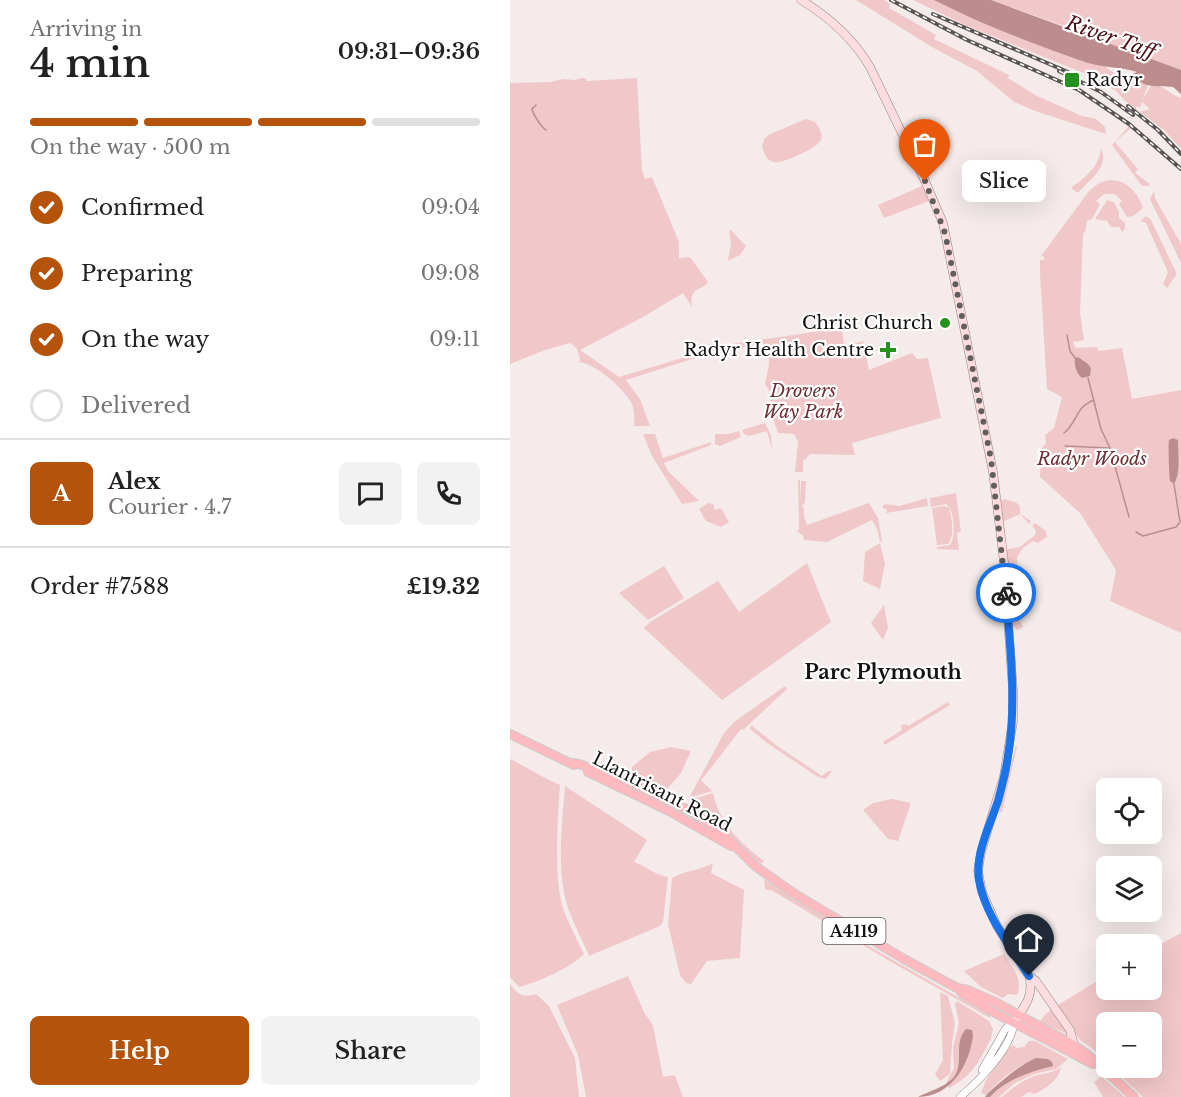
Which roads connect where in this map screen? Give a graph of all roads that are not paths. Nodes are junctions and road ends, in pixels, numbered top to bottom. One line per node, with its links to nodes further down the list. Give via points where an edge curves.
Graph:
1 (801, 0): 3 (main road, via 842,31 866,60 925,181 945,233 994,479 1012,682 1013,721 1008,759 978,876 997,926)
2 (510, 734): 4 (main road, Llantrisant Road / A4119, via 669,811 738,850 754,866 874,943)
3 (1029, 976): 4 (main road, via 1031,993); 5 (main road, via 1070,1030)
4 (1017, 1018): 5 (main road, Llantrisant Road / A4119); 7 (main road, Llantrisant Road / A4119); 9 (street, via 1006,1028 977,1080)
5 (1074, 1045): 6 (main road, Llantrisant Road / A4119)
6 (1096, 1062)
7 (1096, 1065)
8 (1113, 1078): 10 (main road, Llantrisant Road / A4119)
9 (960, 1097)
10 (1134, 1097)

